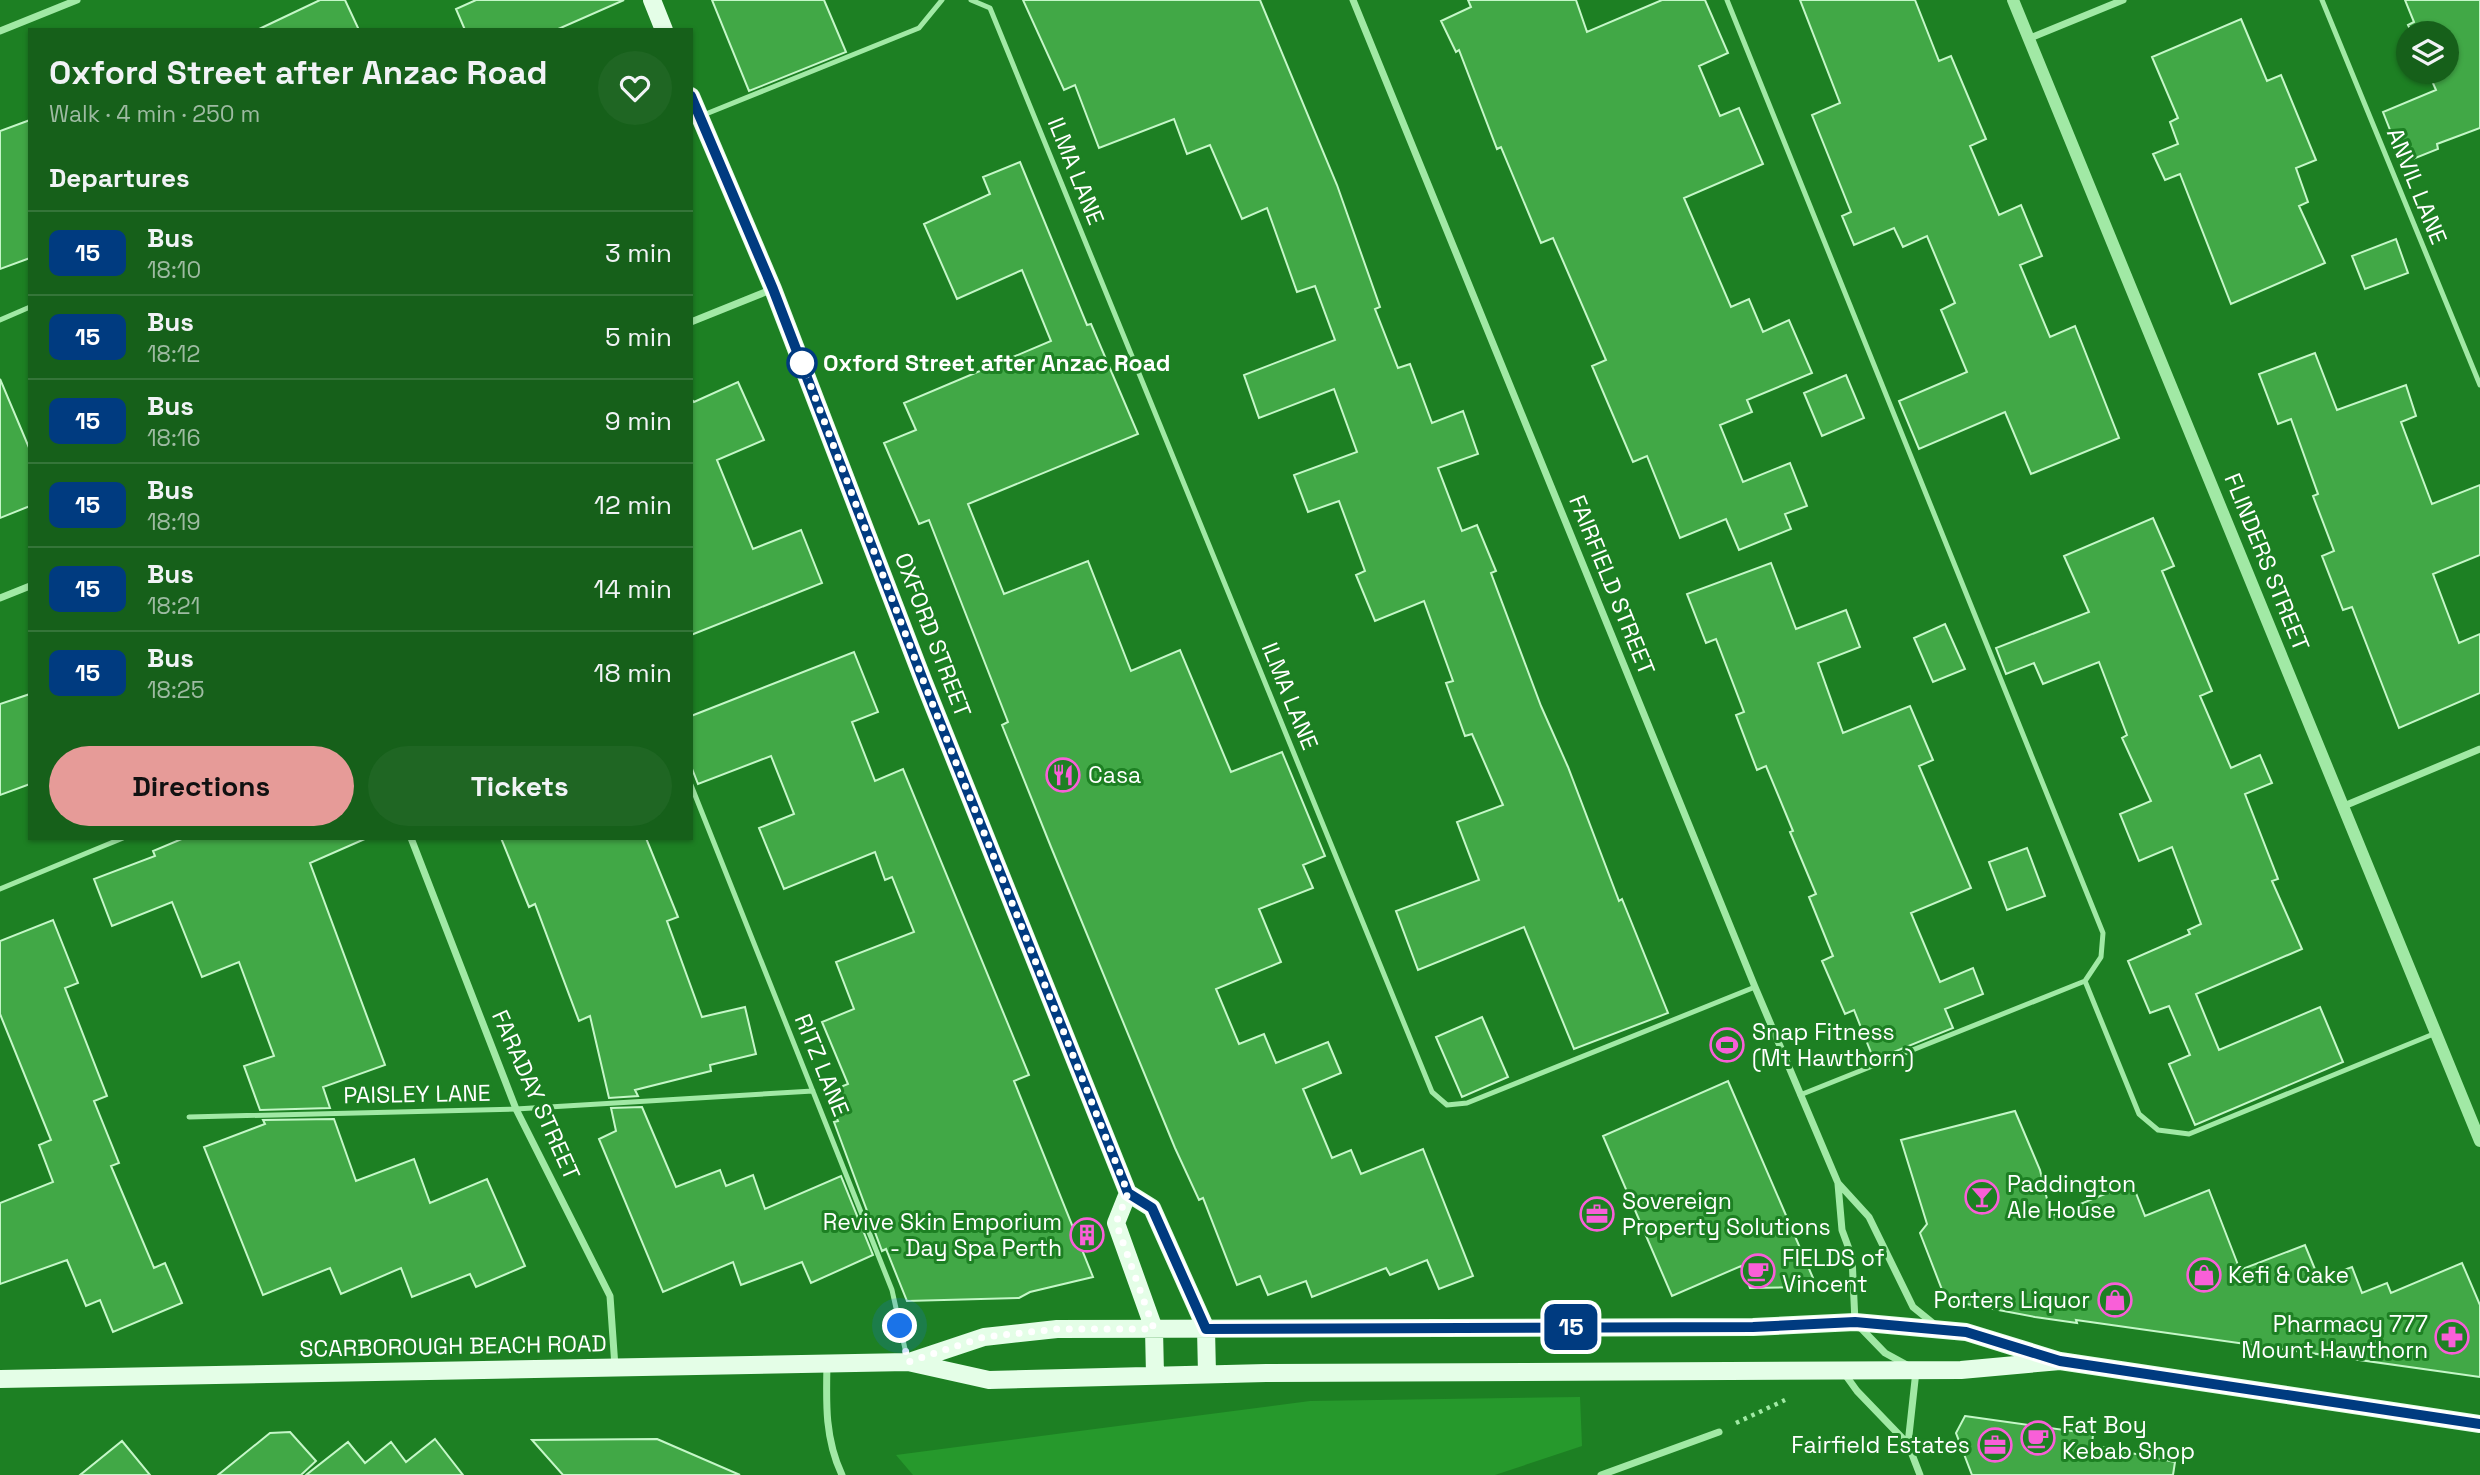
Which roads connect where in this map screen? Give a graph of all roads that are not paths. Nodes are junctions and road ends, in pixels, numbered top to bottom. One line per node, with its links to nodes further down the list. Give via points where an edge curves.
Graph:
1 (77, 0): 11 (street)
2 (652, 0): 10 (main road)
3 (942, 0): 13 (lane, via 919,28)
4 (971, 0): 28 (lane, ILMA LANE, via 990,8 1432,1092 1447,1105 1467,1102)
5 (1353, 0): 28 (street, FAIRFIELD STREET)
6 (1727, 0): 27 (lane, via 2103,933 2101,957)
7 (2013, 0): 12 (street, FLINDERS STREET)
8 (2123, 0): 12 (street)
9 (2322, 0): 18 (lane, ANVIL LANE)
10 (663, 28)
11 (0, 31)
12 (2030, 38): 23 (street, FLINDERS STREET)
13 (695, 118): 14 (main road, OXFORD STREET)
14 (773, 289): 17 (street); 36 (main road, OXFORD STREET)
15 (28, 308): 16 (lane)
16 (0, 320)
17 (693, 321)
18 (2480, 385)
19 (28, 587): 20 (street)
20 (0, 598)
21 (2480, 749): 23 (street)
22 (693, 790): 30 (lane, RITZ LANE)
23 (2344, 806): 29 (street, FLINDERS STREET)
24 (118, 840): 26 (lane)
25 (412, 840): 32 (street, FARADAY STREET)
26 (0, 889)
27 (2085, 981): 29 (lane, via 2139,1114 2158,1130 2189,1134); 31 (lane)
28 (1755, 987): 31 (street, FAIRFIELD STREET)
29 (2436, 1033): 34 (street, FLINDERS STREET)
30 (813, 1091): 32 (lane, PAISLEY LANE); 42 (lane, RITZ LANE, via 892,1290)
31 (1800, 1095): 35 (street, FAIRFIELD STREET)
32 (516, 1109): 33 (lane, PAISLEY LANE); 44 (street, FARADAY STREET, via 610,1296)
33 (189, 1117)
34 (2480, 1141)
35 (1838, 1183): 37 (street, FAIRFIELD STREET, via 1842,1230 1852,1257); 40 (street, FAIRFIELD STREET, via 1869,1217 1913,1307)
36 (1128, 1193): 38 (main road, via 1116,1223); 39 (main road, OXFORD STREET, via 1152,1208)
37 (1855, 1322): 39 (main road, SCARBOROUGH BEACH ROAD, via 1753,1327); 40 (main road, SCARBOROUGH BEACH ROAD); 45 (street, via 1885,1353)
38 (1154, 1329): 39 (main road, SCARBOROUGH BEACH ROAD); 42 (main road, SCARBOROUGH BEACH ROAD, via 1057,1329 984,1337); 48 (main road)
39 (1206, 1329): 47 (main road, OXFORD STREET)
40 (1944, 1330): 41 (main road, SCARBOROUGH BEACH ROAD, via 1966,1332)
41 (2060, 1361): 45 (main road, SCARBOROUGH BEACH ROAD); 50 (main road, SCARBOROUGH BEACH ROAD)
42 (908, 1362): 43 (main road, SCARBOROUGH BEACH ROAD); 48 (main road, SCARBOROUGH BEACH ROAD, via 989,1380)
43 (827, 1364): 44 (main road, SCARBOROUGH BEACH ROAD); 53 (street, via 826,1421 832,1454)
44 (615, 1367): 49 (main road, SCARBOROUGH BEACH ROAD)
45 (1916, 1369): 46 (main road, SCARBOROUGH BEACH ROAD); 52 (street)
46 (1842, 1370): 47 (main road, SCARBOROUGH BEACH ROAD); 52 (street)
47 (1207, 1374): 48 (main road, SCARBOROUGH BEACH ROAD)
48 (1155, 1375)
49 (0, 1378)
50 (2480, 1424)
51 (1719, 1432): 54 (street)
52 (1908, 1444): 55 (street)
53 (842, 1475)
54 (1601, 1475)
55 (1920, 1475)

